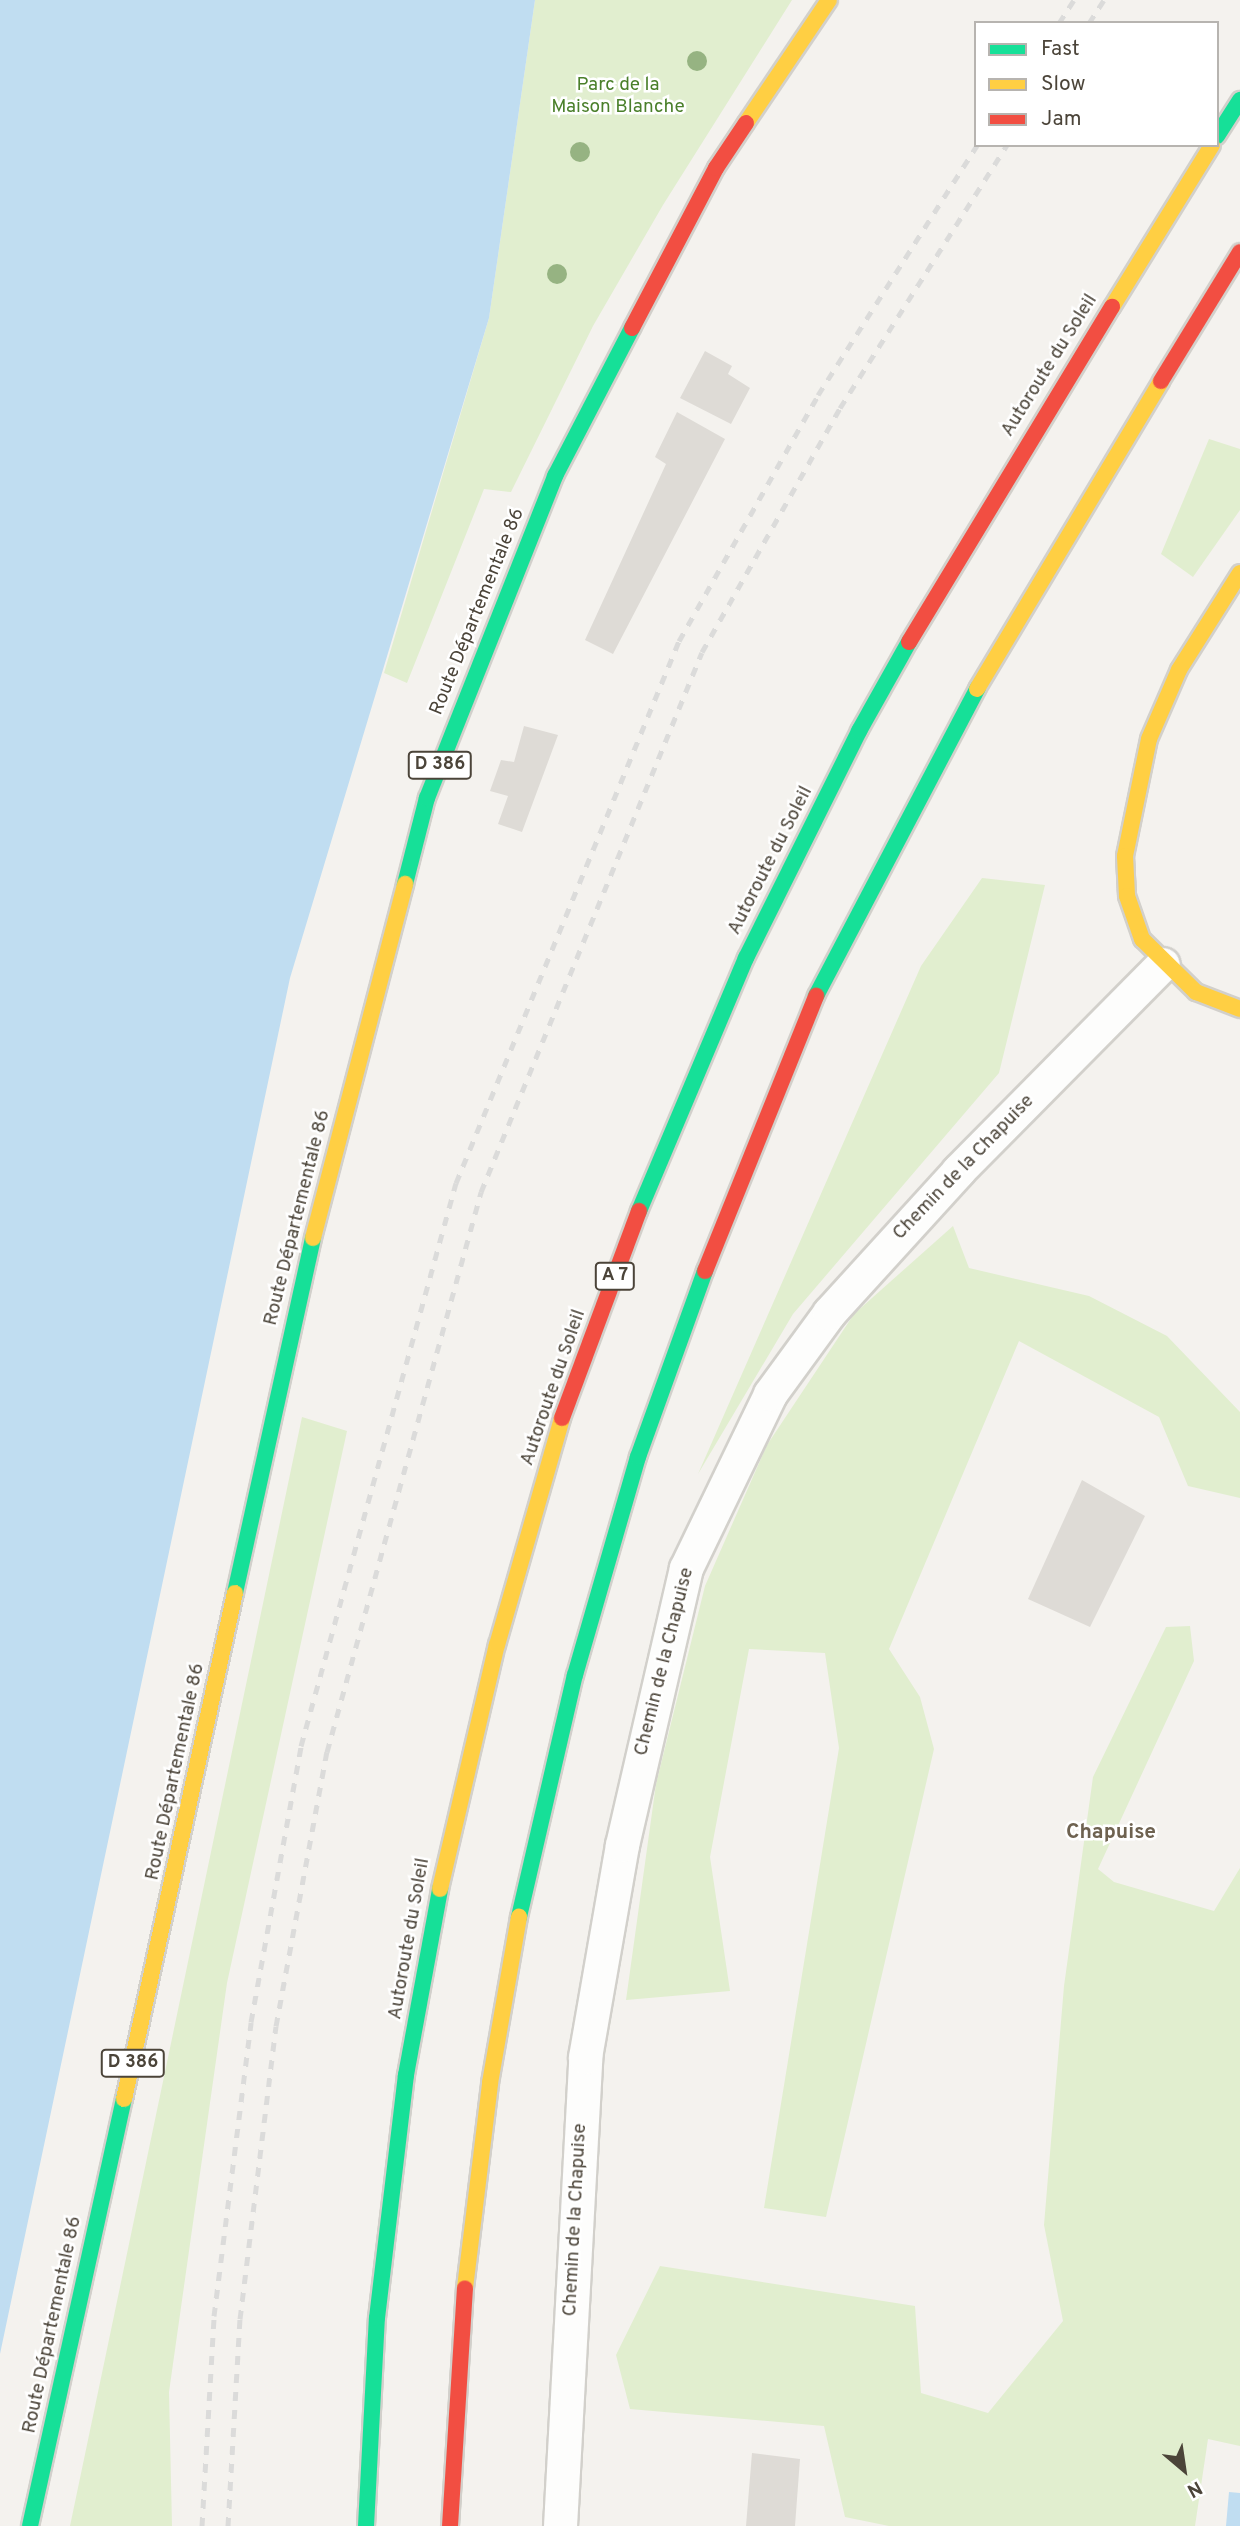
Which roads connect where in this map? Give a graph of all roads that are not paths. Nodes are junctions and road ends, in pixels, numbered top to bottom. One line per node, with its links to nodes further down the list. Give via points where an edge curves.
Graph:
1 (829, 0): 9 (main road, Route Départementale 86 / D 386, via 716,168 555,476 427,799 309,1252)
2 (1240, 100): 3 (main road)
3 (1219, 133)
4 (1211, 147): 10 (main road, Autoroute du Soleil / A 7, via 953,564 859,732 747,958 649,1185 559,1427 497,1645 449,1842 406,2075 377,2318)
5 (1240, 252): 11 (main road, via 1020,610 816,997 730,1201 638,1457 575,1675 529,1860 490,2083 464,2299)
6 (1240, 573): 7 (main road, via 1178,670 1149,738 1135,790 1125,856 1127,896 1142,939)
7 (1163, 964): 8 (main road, via 1196,992); 12 (street, Chemin de la Chapuise, via 958,1171 829,1313 770,1394 686,1569 622,1845 584,2057)
8 (1240, 1009)
9 (30, 2526)
10 (366, 2526)
11 (450, 2526)
12 (560, 2526)

